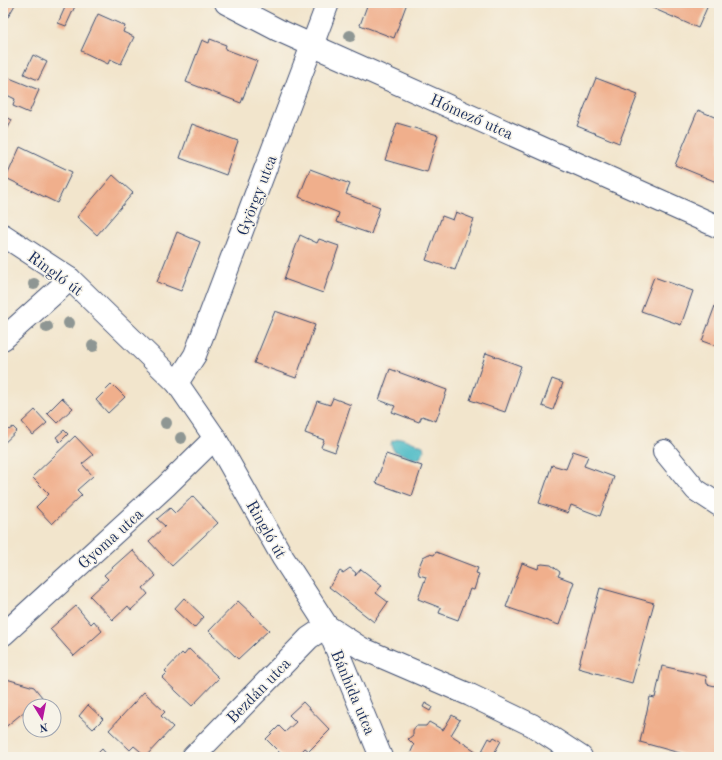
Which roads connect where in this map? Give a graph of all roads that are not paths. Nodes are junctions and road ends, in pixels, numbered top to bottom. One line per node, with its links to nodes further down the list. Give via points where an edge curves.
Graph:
1 (226, 3): 3 (street, Hómező utca)
2 (328, 3): 3 (street, György utca)
3 (312, 45): 4 (street, Hómező utca); 8 (street, György utca, via 195,355)
4 (719, 227)
5 (3, 235): 6 (street, Ringló út)
6 (70, 279): 7 (street); 8 (street, Ringló út)
7 (3, 339)
8 (177, 383): 9 (street, Ringló út)
9 (215, 438): 12 (street, Ringló út, via 283,558); 13 (street, Gyoma utca)
10 (664, 451): 11 (street, via 696,490)
11 (719, 505)
12 (327, 626): 14 (street, Bezdán utca, via 309,638); 15 (street, Bánhida utca); 16 (street, Ringló út, via 361,648 470,695 532,726)
13 (3, 635)
14 (193, 757)
15 (381, 757)
16 (581, 757)

